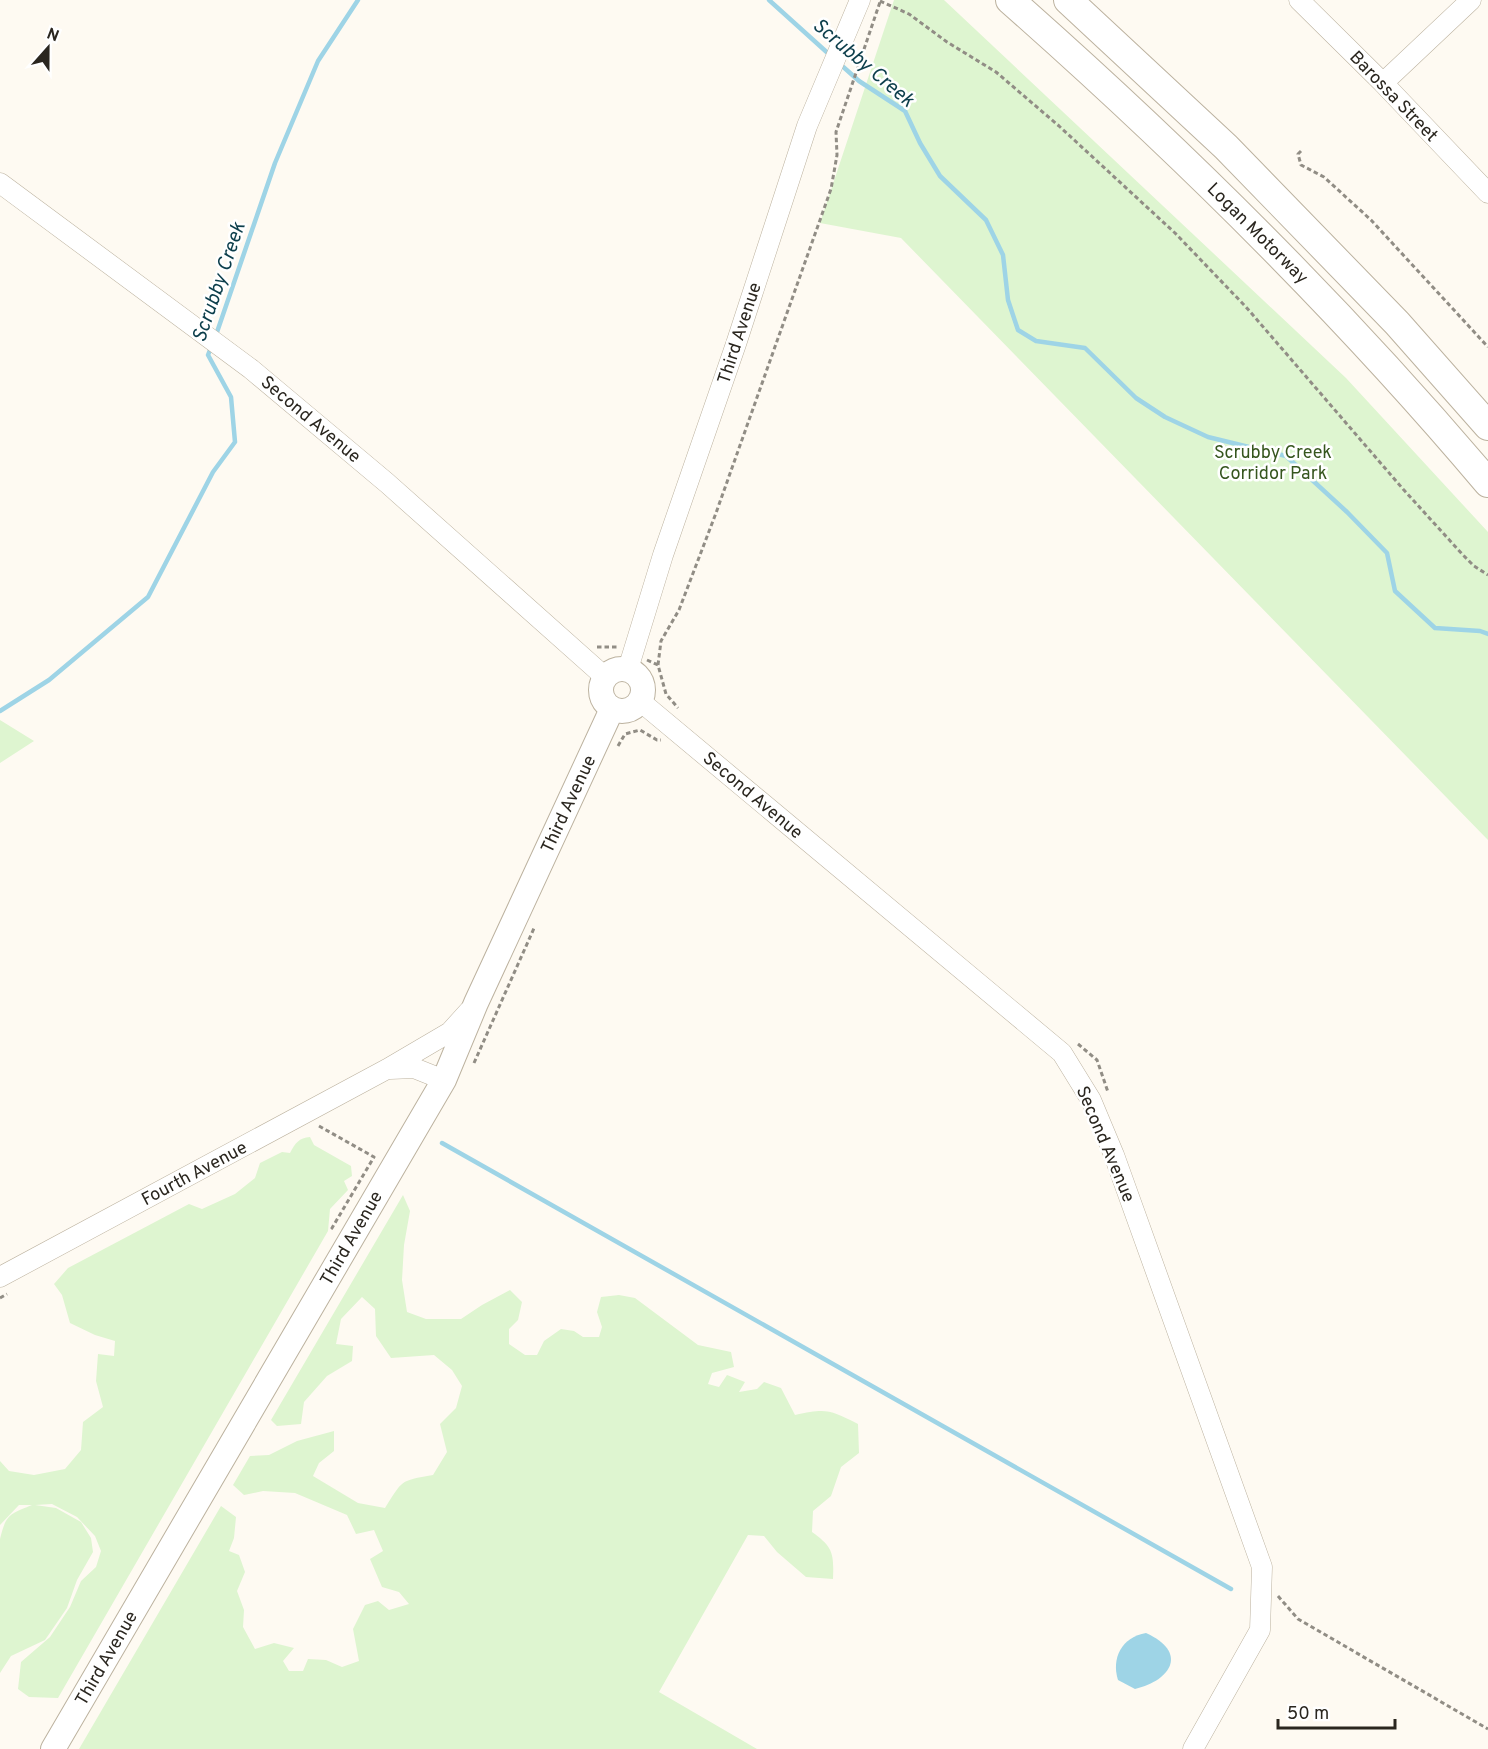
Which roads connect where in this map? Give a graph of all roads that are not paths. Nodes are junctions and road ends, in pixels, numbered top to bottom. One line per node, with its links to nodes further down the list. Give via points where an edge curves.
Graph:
1 (1010, 0): 10 (highway, Logan Motorway, via 1240,215 1350,328)
2 (1068, 0): 9 (highway, Logan Motorway, via 1226,147 1397,323)
3 (1299, 0): 6 (street, Barossa Street)
4 (1471, 0): 6 (street)
5 (857, 2): 11 (street, Third Avenue, via 807,126)
6 (1383, 83): 8 (street, Barossa Street)
7 (0, 183): 12 (street, Second Avenue, via 251,369 387,483)
8 (1488, 193)
9 (1488, 426)
10 (1488, 483)
11 (628, 669): 12 (main road, via 612,671); 13 (main road, via 641,680)
12 (605, 677): 14 (main road, via 601,693)
13 (640, 701): 14 (main road, via 623,711); 20 (street, Second Avenue, via 1062,1053 1091,1100 1262,1567 1260,1630)
14 (612, 709): 15 (main road, Third Avenue)
15 (476, 1003): 16 (street, Fourth Avenue, via 450,1032); 17 (main road, Third Avenue)
16 (387, 1069): 17 (street, Fourth Avenue, via 414,1068); 18 (street, Fourth Avenue)
17 (444, 1080): 19 (main road, Third Avenue)
18 (0, 1277)
19 (53, 1749)
20 (1193, 1749)

